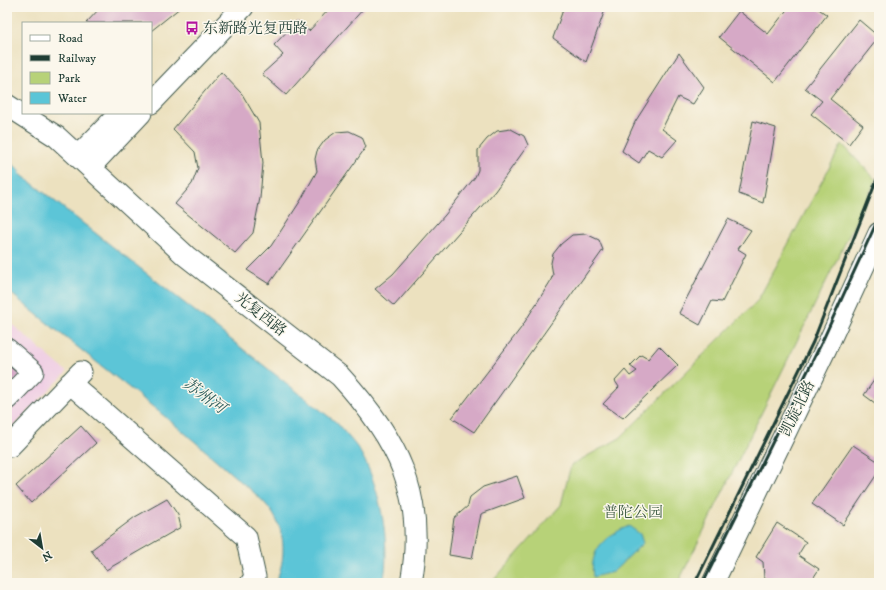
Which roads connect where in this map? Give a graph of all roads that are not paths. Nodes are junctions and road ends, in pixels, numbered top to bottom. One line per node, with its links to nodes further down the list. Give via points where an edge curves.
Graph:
1 (224, 7): 3 (street)
2 (243, 7): 4 (street)
3 (152, 81)
4 (152, 102)
5 (7, 105): 8 (street, 光复西路, via 57,137)
6 (119, 114): 8 (street)
7 (140, 114): 8 (street)
8 (84, 161): 14 (street, 光复西路, via 186,256 340,376 362,399 386,433 404,468 413,504 416,535)
9 (879, 233): 15 (street, 凯旋北路)
10 (7, 349): 11 (street, via 33,372)
11 (7, 399)
12 (7, 446): 13 (street, via 10,446 76,377 246,538 255,577)
13 (251, 583)
14 (411, 583)
15 (713, 583)

